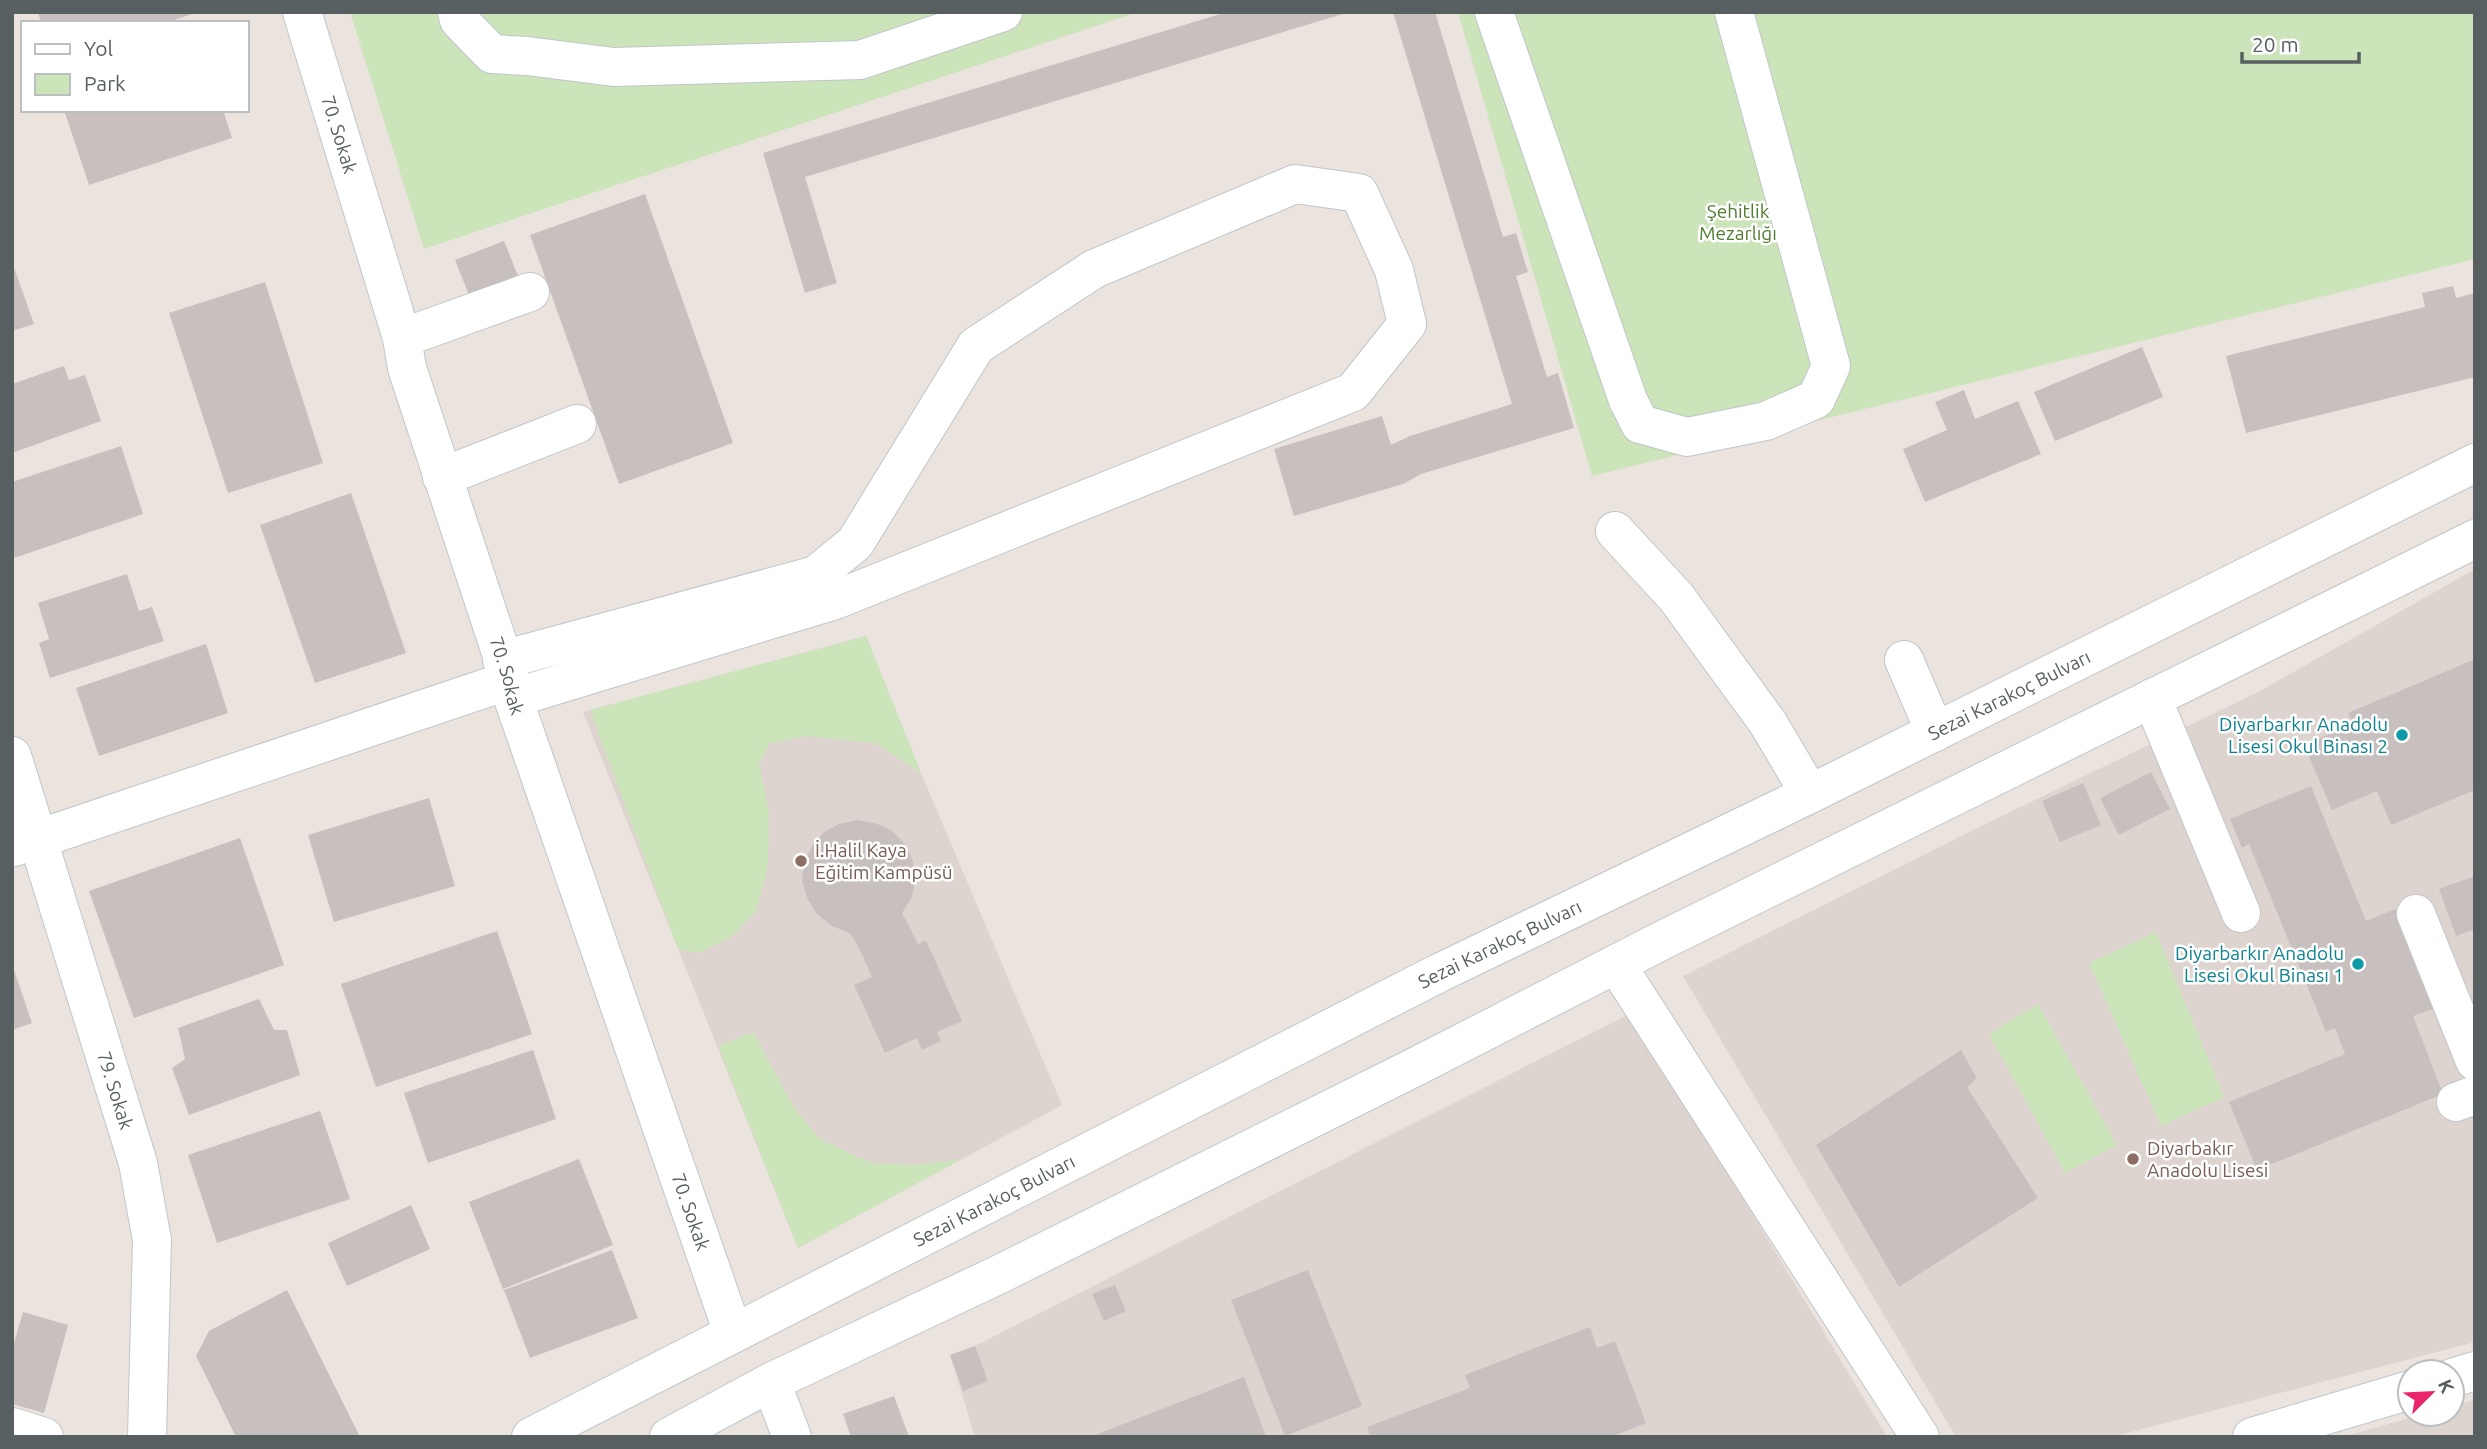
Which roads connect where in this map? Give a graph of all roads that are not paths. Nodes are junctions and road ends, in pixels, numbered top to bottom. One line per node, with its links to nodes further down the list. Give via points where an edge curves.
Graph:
1 (302, 12): 7 (street, 70. Sokak)
2 (457, 12): 3 (street, via 459,20 492,54 614,67 860,60)
3 (1003, 12)
4 (1494, 12): 5 (street, via 1628,400 1640,424 1687,437 1766,421 1816,399 1831,366)
5 (1734, 12)
6 (530, 292): 7 (street)
7 (402, 338): 10 (street, 70. Sokak)
8 (577, 425): 10 (street)
9 (2475, 463): 16 (street, Sezai Karakoç Bulvarı)
10 (442, 477): 14 (street, 70. Sokak)
11 (1615, 531): 18 (street, via 1676,597 1768,723)
12 (2475, 538): 15 (street)
13 (1904, 660): 16 (street)
14 (508, 679): 14 (street, via 835,600 1353,392 1408,324 1394,271 1359,193 1295,184 1094,269 976,346 855,543 816,575); 19 (street); 24 (street, 70. Sokak)
15 (2152, 698): 20 (street); 22 (street)
16 (1935, 732): 18 (street, Sezai Karakoç Bulvarı)
17 (12, 756): 19 (street, 79. Sokak)
18 (1810, 794): 24 (street, Sezai Karakoç Bulvarı, via 1439,973)
19 (25, 843): 29 (street, 79. Sokak, via 138,1163 152,1240)
20 (2241, 913)
21 (2416, 914): 23 (street)
22 (1616, 964): 25 (street, via 1000,1274); 33 (street)
23 (2475, 1061)
24 (733, 1333): 30 (street, Sezai Karakoç Bulvarı)
25 (771, 1382): 31 (street); 32 (street)
26 (2396, 1395): 34 (street)
27 (12, 1427): 28 (street)
28 (44, 1437)
29 (147, 1437)
30 (531, 1437)
31 (669, 1437)
32 (792, 1437)
33 (1920, 1437)
34 (2252, 1437)

